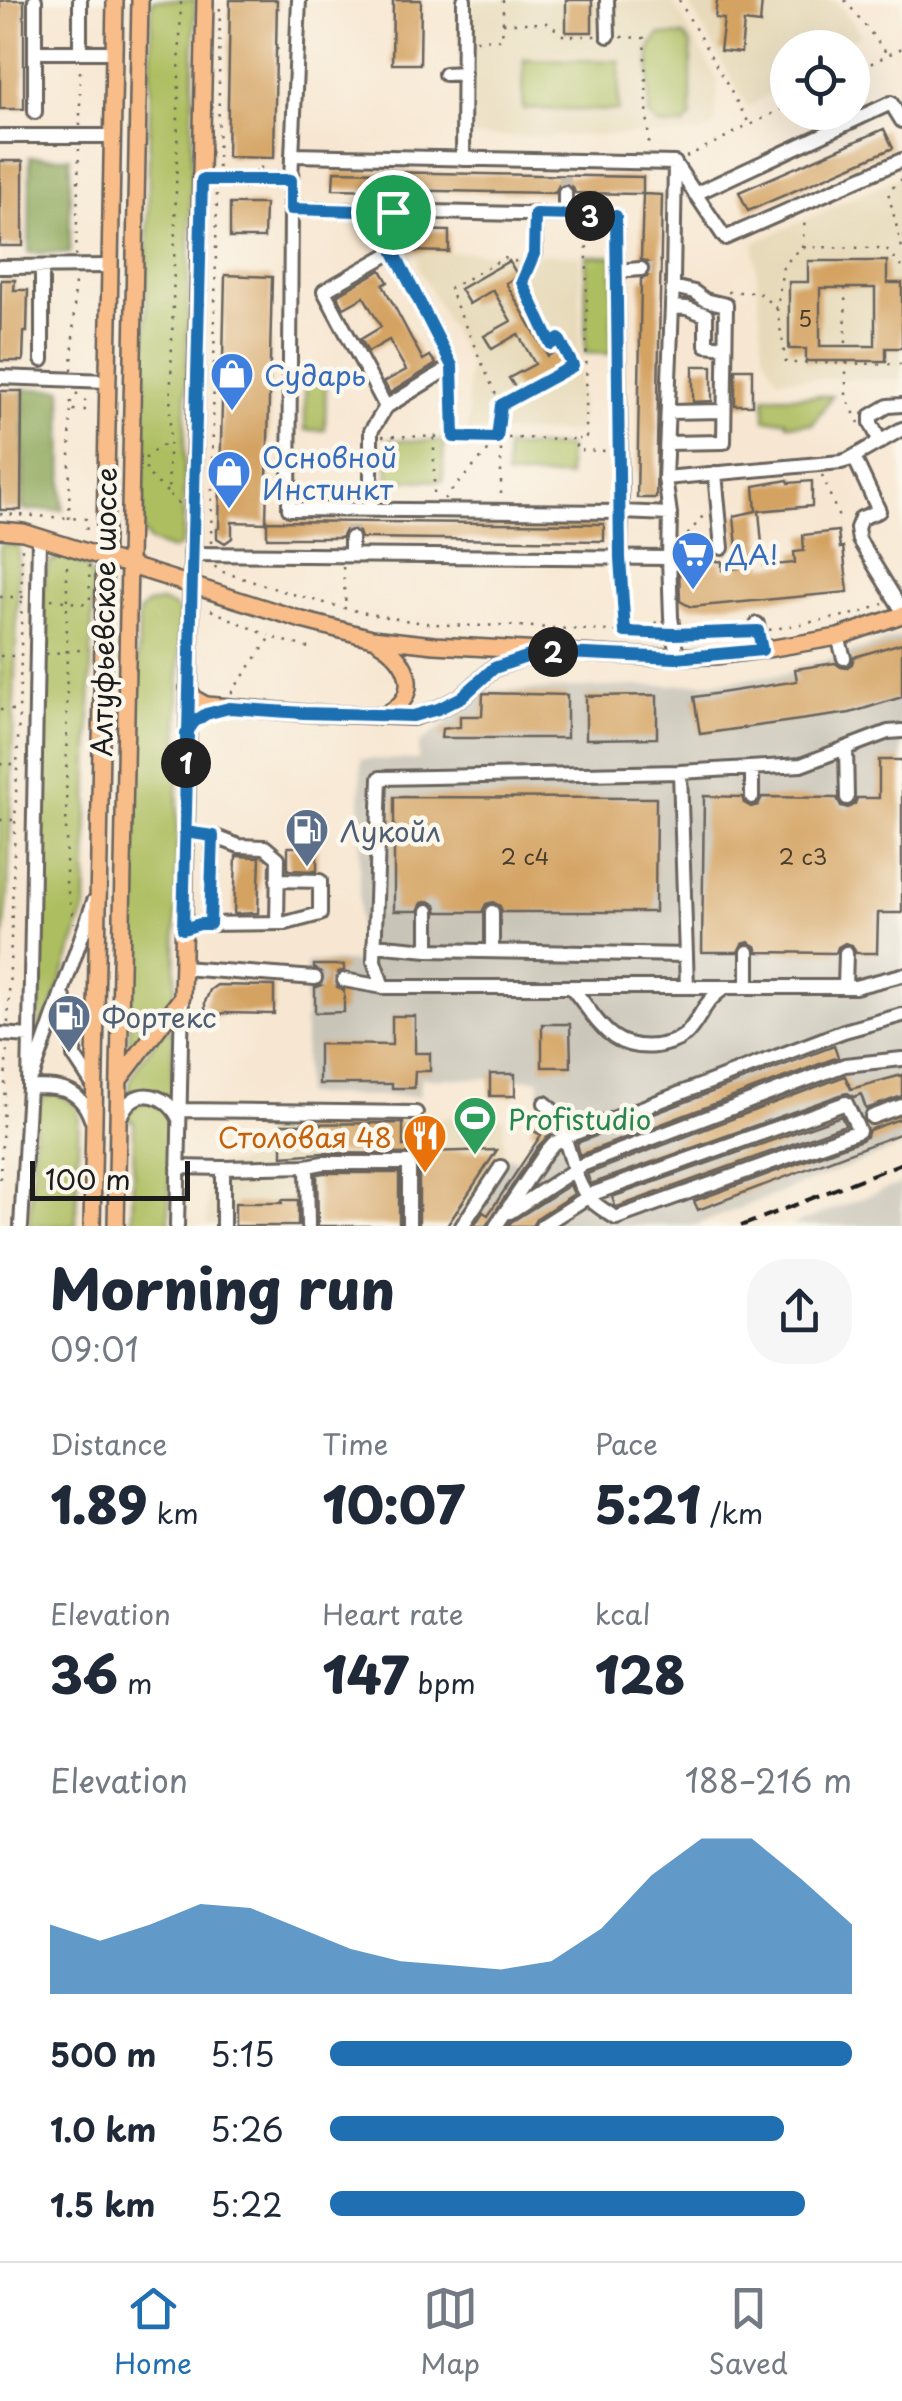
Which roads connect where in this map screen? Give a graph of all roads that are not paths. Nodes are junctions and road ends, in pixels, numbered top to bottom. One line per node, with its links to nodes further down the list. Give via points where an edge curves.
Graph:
1 (35, 0): 10 (street)
2 (80, 0): 11 (street)
3 (115, 0): 12 (main road, Алтуфьевское шоссе)
4 (140, 0): 68 (main road, Алтуфьевское шоссе)
5 (205, 0): 25 (main road)
6 (464, 0): 13 (street)
7 (607, 0): 9 (street)
8 (292, 4): 19 (street)
9 (608, 36)
10 (35, 52): 11 (street); 15 (street)
11 (80, 52): 12 (street)
12 (114, 52): 18 (main road, Алтуфьевское шоссе)
13 (464, 73): 14 (street); 20 (street)
14 (446, 74)
15 (34, 112)
16 (902, 122): 28 (street, via 891,103)
17 (0, 136): 18 (street)
18 (112, 136): 36 (main road, Алтуфьевское шоссе)
19 (292, 155): 20 (street); 26 (street)
20 (463, 159): 21 (street)
21 (564, 160): 23 (street); 24 (street)
22 (902, 160): 28 (street, via 801,213 725,238)
23 (675, 163): 28 (street); 40 (street)
24 (565, 176)
25 (210, 180): 26 (street); 63 (main road)
26 (291, 180): 29 (street)
27 (566, 193): 32 (street)
28 (695, 194)
29 (291, 209): 30 (street); 56 (street, via 289,509 352,515)
30 (393, 212): 31 (street); 33 (street)
31 (535, 214): 32 (street); 34 (street)
32 (565, 216): 39 (street, via 616,216)
33 (394, 252): 47 (street, via 452,366); 47 (street, via 324,291)
34 (534, 254)
35 (0, 266): 37 (street)
36 (110, 266): 37 (street); 45 (main road, Алтуфьевское шоссе)
37 (42, 267): 43 (street)
38 (641, 269): 39 (street)
39 (616, 271): 57 (street)
40 (669, 276): 41 (street); 42 (street, via 705,300 726,304)
41 (672, 307): 42 (street, via 706,315 706,345); 49 (street)
42 (725, 347): 48 (street)
43 (42, 360)
44 (0, 377): 45 (street)
45 (108, 381): 65 (main road, Алтуфьевское шоссе)
46 (902, 406): 52 (street, via 871,416)
47 (386, 407): 56 (street, via 371,430)
48 (724, 411): 49 (street); 51 (street, via 724,442)
49 (668, 412): 51 (street)
50 (902, 429): 52 (street)
51 (667, 443): 55 (street)
52 (875, 444): 53 (street)
53 (854, 457): 54 (street); 70 (street, via 879,511 861,518 860,540)
54 (716, 474): 55 (street); 62 (street)
55 (665, 478): 58 (street)
56 (371, 510): 57 (street)
57 (621, 512): 58 (street); 66 (street)
58 (670, 514): 67 (street)
59 (0, 530): 60 (main road)
60 (39, 538): 65 (main road); 117 (street)
61 (351, 538): 64 (street)
62 (722, 548)
63 (191, 554): 64 (street); 69 (main road)
64 (347, 555): 66 (street)
65 (104, 558): 68 (main road); 90 (main road, Алтуфьевское шоссе)
66 (620, 558): 67 (street)
67 (668, 558): 76 (street)
68 (129, 565): 69 (main road); 119 (main road, Алтуфьевское шоссе)
69 (190, 584): 73 (main road); 78 (main road)
70 (900, 608): 72 (main road)
71 (758, 628): 74 (street)
72 (838, 637): 74 (main road); 77 (street)
73 (372, 638): 75 (main road); 80 (main road, via 399,658 408,679 402,705)
74 (762, 650): 76 (main road)
75 (541, 652): 76 (main road); 80 (main road, via 494,668 438,709)
76 (676, 658)
77 (844, 658)
78 (188, 688): 79 (main road, via 206,705); 82 (main road)
79 (230, 701): 80 (main road); 82 (main road)
80 (381, 717)
81 (902, 730): 83 (street)
82 (186, 734): 88 (main road)
83 (846, 748): 84 (street, via 800,765); 87 (street)
84 (752, 768): 85 (street); 86 (street)
85 (680, 772): 97 (street, via 380,778); 102 (street)
86 (752, 797)
87 (847, 798)
88 (185, 832): 89 (street); 96 (main road)
89 (213, 836): 91 (street, via 265,848 278,858); 95 (street)
90 (99, 878): 107 (street); 121 (main road, Алтуфьевское шоссе)
91 (277, 880): 94 (street); 94 (street, via 320,881 320,914)
92 (428, 912): 98 (street)
93 (492, 912): 99 (street)
94 (276, 923): 95 (street)
95 (210, 924): 96 (street)
96 (183, 929): 103 (main road)
97 (374, 945): 98 (street); 108 (street)
98 (428, 950): 99 (street)
99 (492, 951): 102 (street)
100 (748, 952): 112 (street)
101 (846, 953): 113 (street)
102 (686, 954): 110 (street)
103 (182, 968): 105 (street); 114 (main road)
104 (902, 975): 113 (street)
105 (314, 978)
106 (344, 980): 108 (street)
107 (65, 986): 117 (street); 121 (street, via 74,1056)
108 (382, 987): 109 (street)
109 (572, 987): 110 (street); 111 (street, via 616,1040 650,1046 686,1034)
110 (688, 987): 111 (street)
111 (725, 987): 112 (street)
112 (748, 987): 113 (street)
113 (845, 987)
114 (182, 997): 119 (main road); 125 (street)
115 (902, 1015): 129 (street)
116 (0, 1034): 117 (street)
117 (35, 1039): 120 (street)
118 (902, 1058): 134 (street, via 845,1065)
119 (119, 1080): 128 (main road, Алтуфьевское шоссе)
120 (29, 1086): 127 (street, via 76,1096); 137 (street)
121 (95, 1088): 127 (main road, Алтуфьевское шоссе)
122 (545, 1102): 129 (street)
123 (902, 1106): 126 (street)
124 (416, 1113): 125 (street)
125 (180, 1117): 128 (street, via 156,1097 138,1097 127,1104); 131 (street)
126 (872, 1117)
127 (94, 1129): 138 (main road, Алтуфьевское шоссе)
128 (118, 1130): 139 (main road, Алтуфьевское шоссе)
129 (563, 1139): 134 (street); 136 (street, via 546,1152)
130 (307, 1166): 133 (street); 142 (street); 143 (street, via 408,1164)
131 (178, 1167): 133 (street); 140 (street)
132 (501, 1167): 144 (street)
133 (223, 1168): 141 (street)
134 (575, 1169): 135 (street); 136 (street)
135 (587, 1197): 135 (street, via 846,1103 860,1131 616,1218); 145 (street)
136 (500, 1221)
137 (21, 1226)
138 (92, 1226)
139 (116, 1226)
140 (177, 1226)
141 (223, 1226)
142 (308, 1226)
143 (409, 1226)
144 (462, 1226)
145 (542, 1226)

